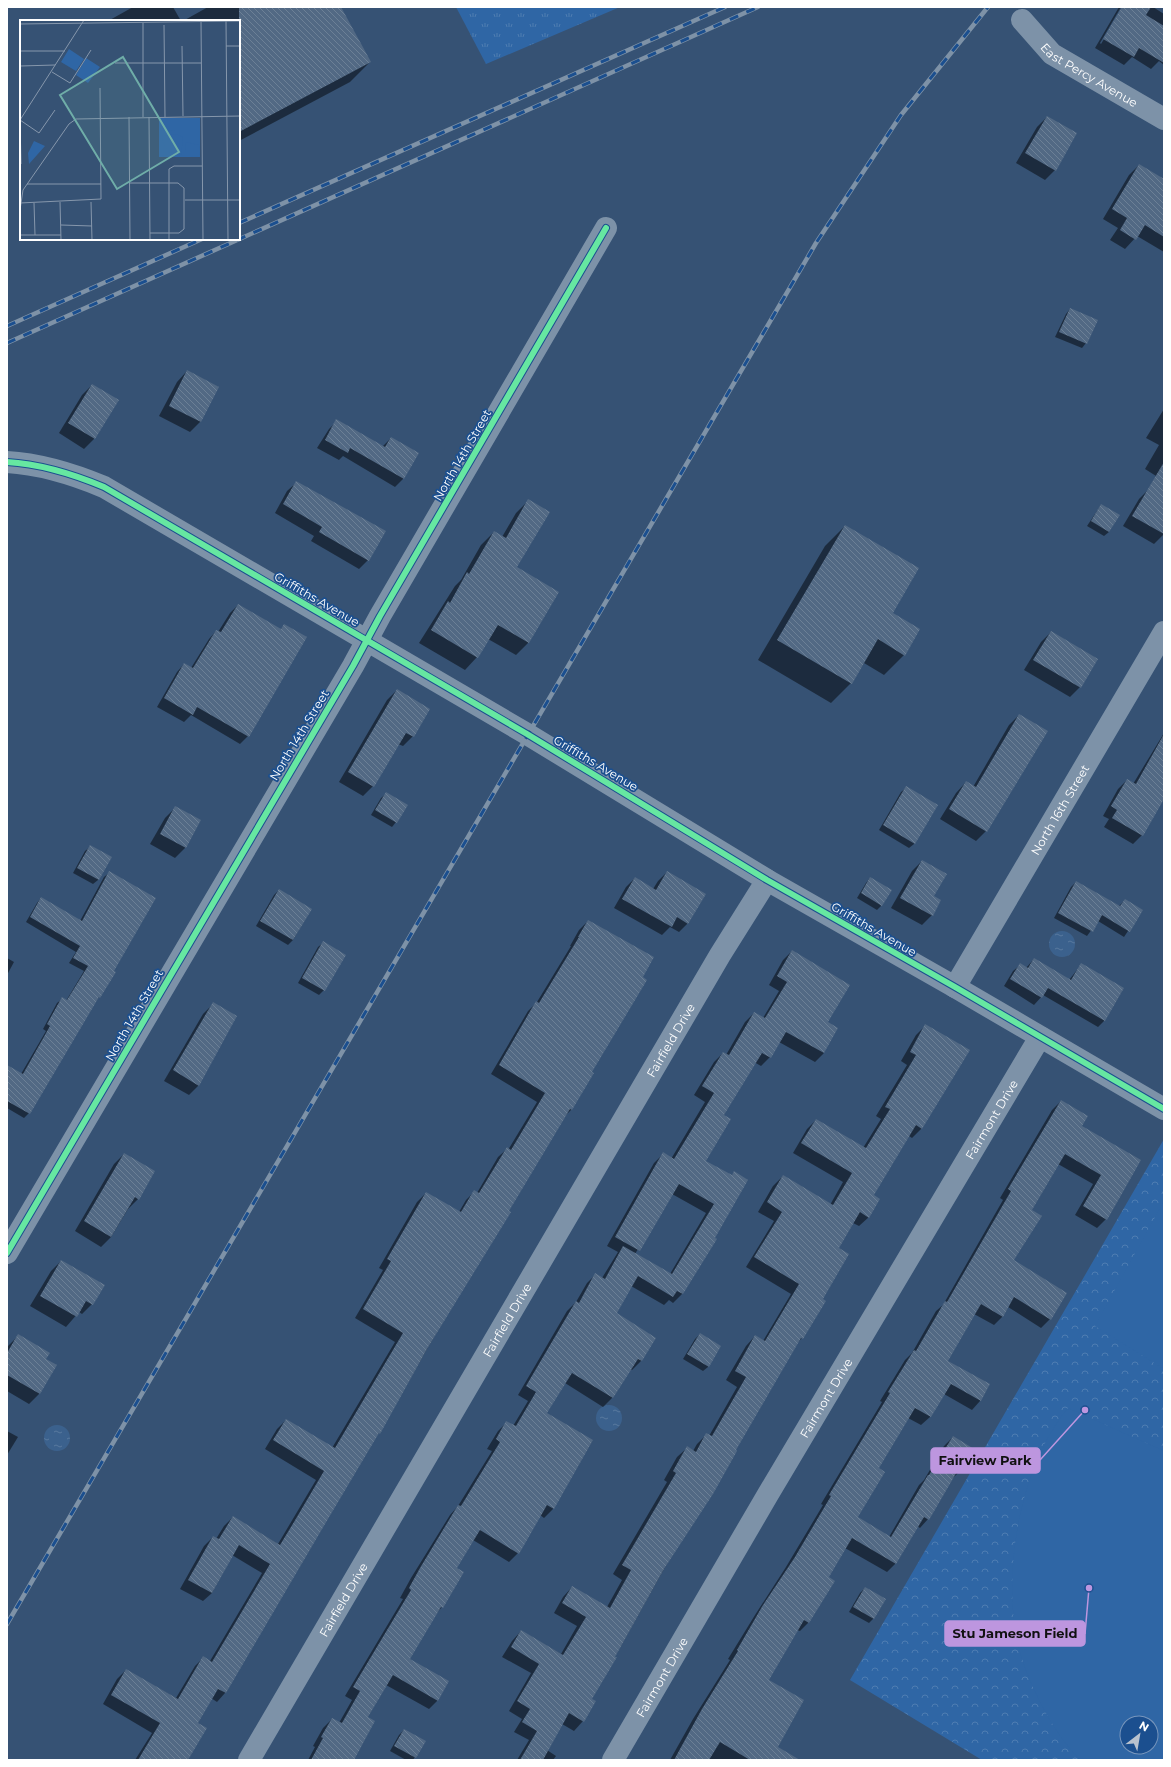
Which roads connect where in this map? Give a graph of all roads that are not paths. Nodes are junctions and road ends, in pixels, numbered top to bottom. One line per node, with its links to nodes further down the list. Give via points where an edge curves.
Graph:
1 (1022, 20): 2 (street, East Percy Avenue, via 1052,54)
2 (1164, 119)
3 (606, 228): 6 (street, North 14th Street)
4 (7, 462): 6 (street, Griffiths Avenue, via 46,467 76,475 104,487)
5 (1164, 632): 8 (street, North 16th Street)
6 (368, 640): 7 (street, Griffiths Avenue); 11 (street, North 14th Street)
7 (767, 880): 8 (street, Griffiths Avenue); 12 (street, Fairfield Drive)
8 (955, 987): 9 (street, Griffiths Avenue)
9 (1040, 1037): 10 (street, Griffiths Avenue); 13 (street, Fairmont Drive, via 763,1502)
10 (1164, 1109)
11 (7, 1253)
12 (249, 1760)
13 (613, 1760)

